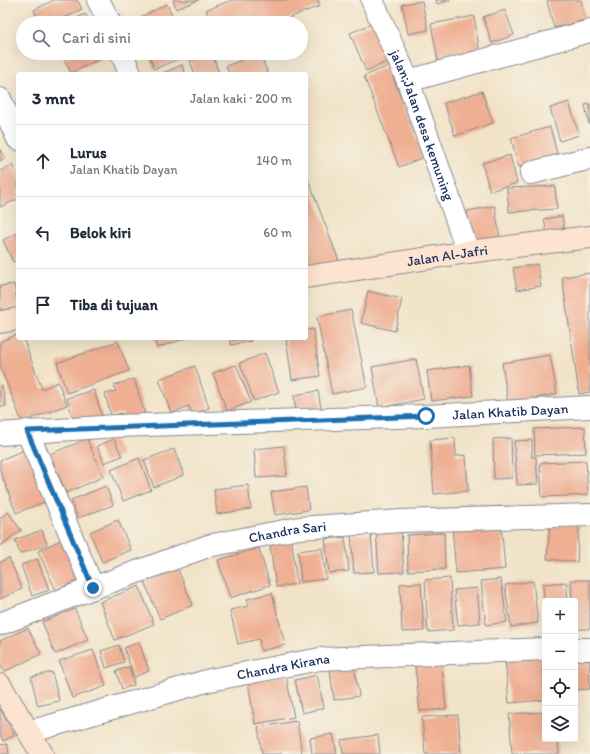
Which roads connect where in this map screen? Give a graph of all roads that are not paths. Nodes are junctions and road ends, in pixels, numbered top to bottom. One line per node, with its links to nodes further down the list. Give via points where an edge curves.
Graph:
1 (98, 0): 3 (street)
2 (372, 0): 7 (street, jalan;Jalan desa kemuning)
3 (106, 16)
4 (590, 31): 7 (street)
5 (125, 60): 6 (street)
6 (129, 72)
7 (408, 81): 13 (street, jalan;Jalan desa kemuning)
8 (0, 99): 9 (street)
9 (16, 135)
10 (590, 158): 11 (street)
11 (531, 173)
12 (590, 238): 13 (street, Jalan Al-Jafri)
13 (468, 252): 14 (street, Jalan Al-Jafri)
14 (308, 277)
15 (16, 319): 16 (street)
16 (0, 322)
17 (590, 407): 18 (street, Jalan Khatib Dayan)
18 (27, 431): 19 (street, Jalan Khatib Dayan); 21 (street)
19 (0, 434)
20 (590, 515): 21 (street, Chandra Sari, via 401,521 299,528 208,546)
21 (93, 588): 22 (street, Chandra Sari)
22 (0, 624)
23 (578, 649): 24 (street)
24 (590, 649)
25 (542, 650): 27 (street, Chandra Kirana, via 320,659 210,680)
26 (0, 685): 27 (street)
27 (29, 732): 28 (street)
28 (42, 754)

